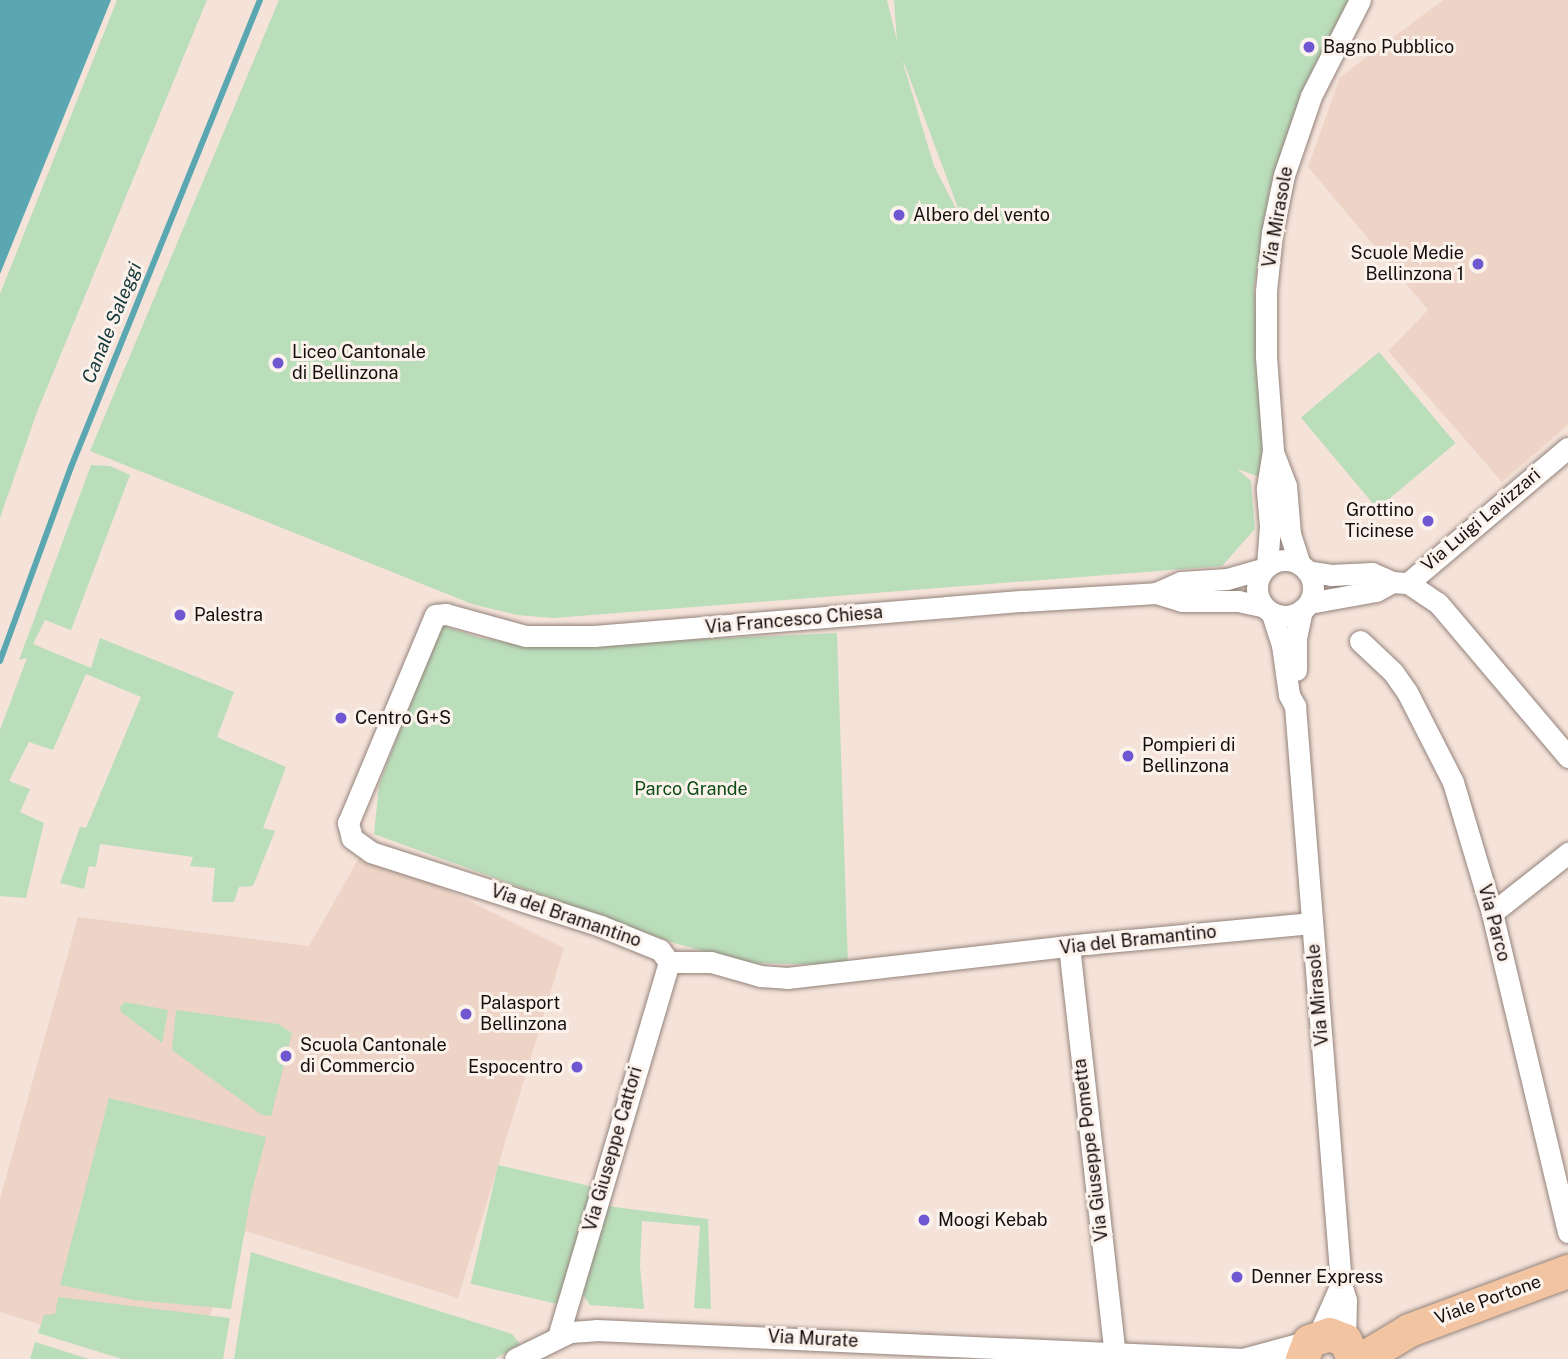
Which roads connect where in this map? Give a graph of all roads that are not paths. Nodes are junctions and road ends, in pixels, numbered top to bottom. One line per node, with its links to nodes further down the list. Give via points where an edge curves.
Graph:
1 (1360, 0): 3 (street, Via Mirasole, via 1307,106 1284,175 1272,233 1266,356)
2 (1568, 448): 6 (street, Via Luigi Lavizzari)
3 (1273, 450): 4 (street, Via Mirasole, via 1286,486 1290,534); 5 (street, Via Mirasole)
4 (1304, 567): 5 (street, via 1283,559); 6 (street, via 1331,575 1372,573); 8 (street, via 1313,587)
5 (1265, 568): 7 (street, Via Francesco Chiesa, via 1227,579 1181,582); 9 (street, via 1256,592)
6 (1400, 582): 8 (street, Via Luigi Lavizzari); 13 (street, via 1438,603)
7 (1156, 593): 9 (street, Via Francesco Chiesa, via 1182,601 1238,601); 10 (street, Via Francesco Chiesa, via 553,638)
8 (1305, 607): 9 (street, via 1288,616); 12 (street, Via Mirasole, via 1296,638)
9 (1267, 610): 12 (street, Via Mirasole, via 1282,645 1289,695)
10 (435, 615): 18 (street, Via del Bramantino, via 348,823 352,838 371,852 601,926 660,950)
11 (1360, 641): 15 (street, Via Parco, via 1400,682 1438,748 1453,782)
12 (1295, 706): 16 (street, Via Mirasole)
13 (1568, 757)
14 (1568, 853): 15 (street)
15 (1492, 913): 19 (street, Via Parco)
16 (1312, 923): 17 (street, Via del Bramantino); 22 (street, Via Mirasole, via 1341,1284)
17 (1069, 946): 18 (street, Via del Bramantino, via 787,978 711,962); 23 (street, Via Giuseppe Pometta)
18 (668, 962): 21 (street, Via Giuseppe Cattori)
19 (1568, 1232)
20 (1568, 1271): 22 (main road, Viale Portone, via 1409,1330 1381,1331)
21 (558, 1337): 23 (street, Via Murate, via 596,1330); 24 (street, Via Murate)
22 (1331, 1349): 25 (street, Via Murate)
23 (1115, 1353): 25 (street, Via Murate)
24 (515, 1359)
25 (1243, 1359)

